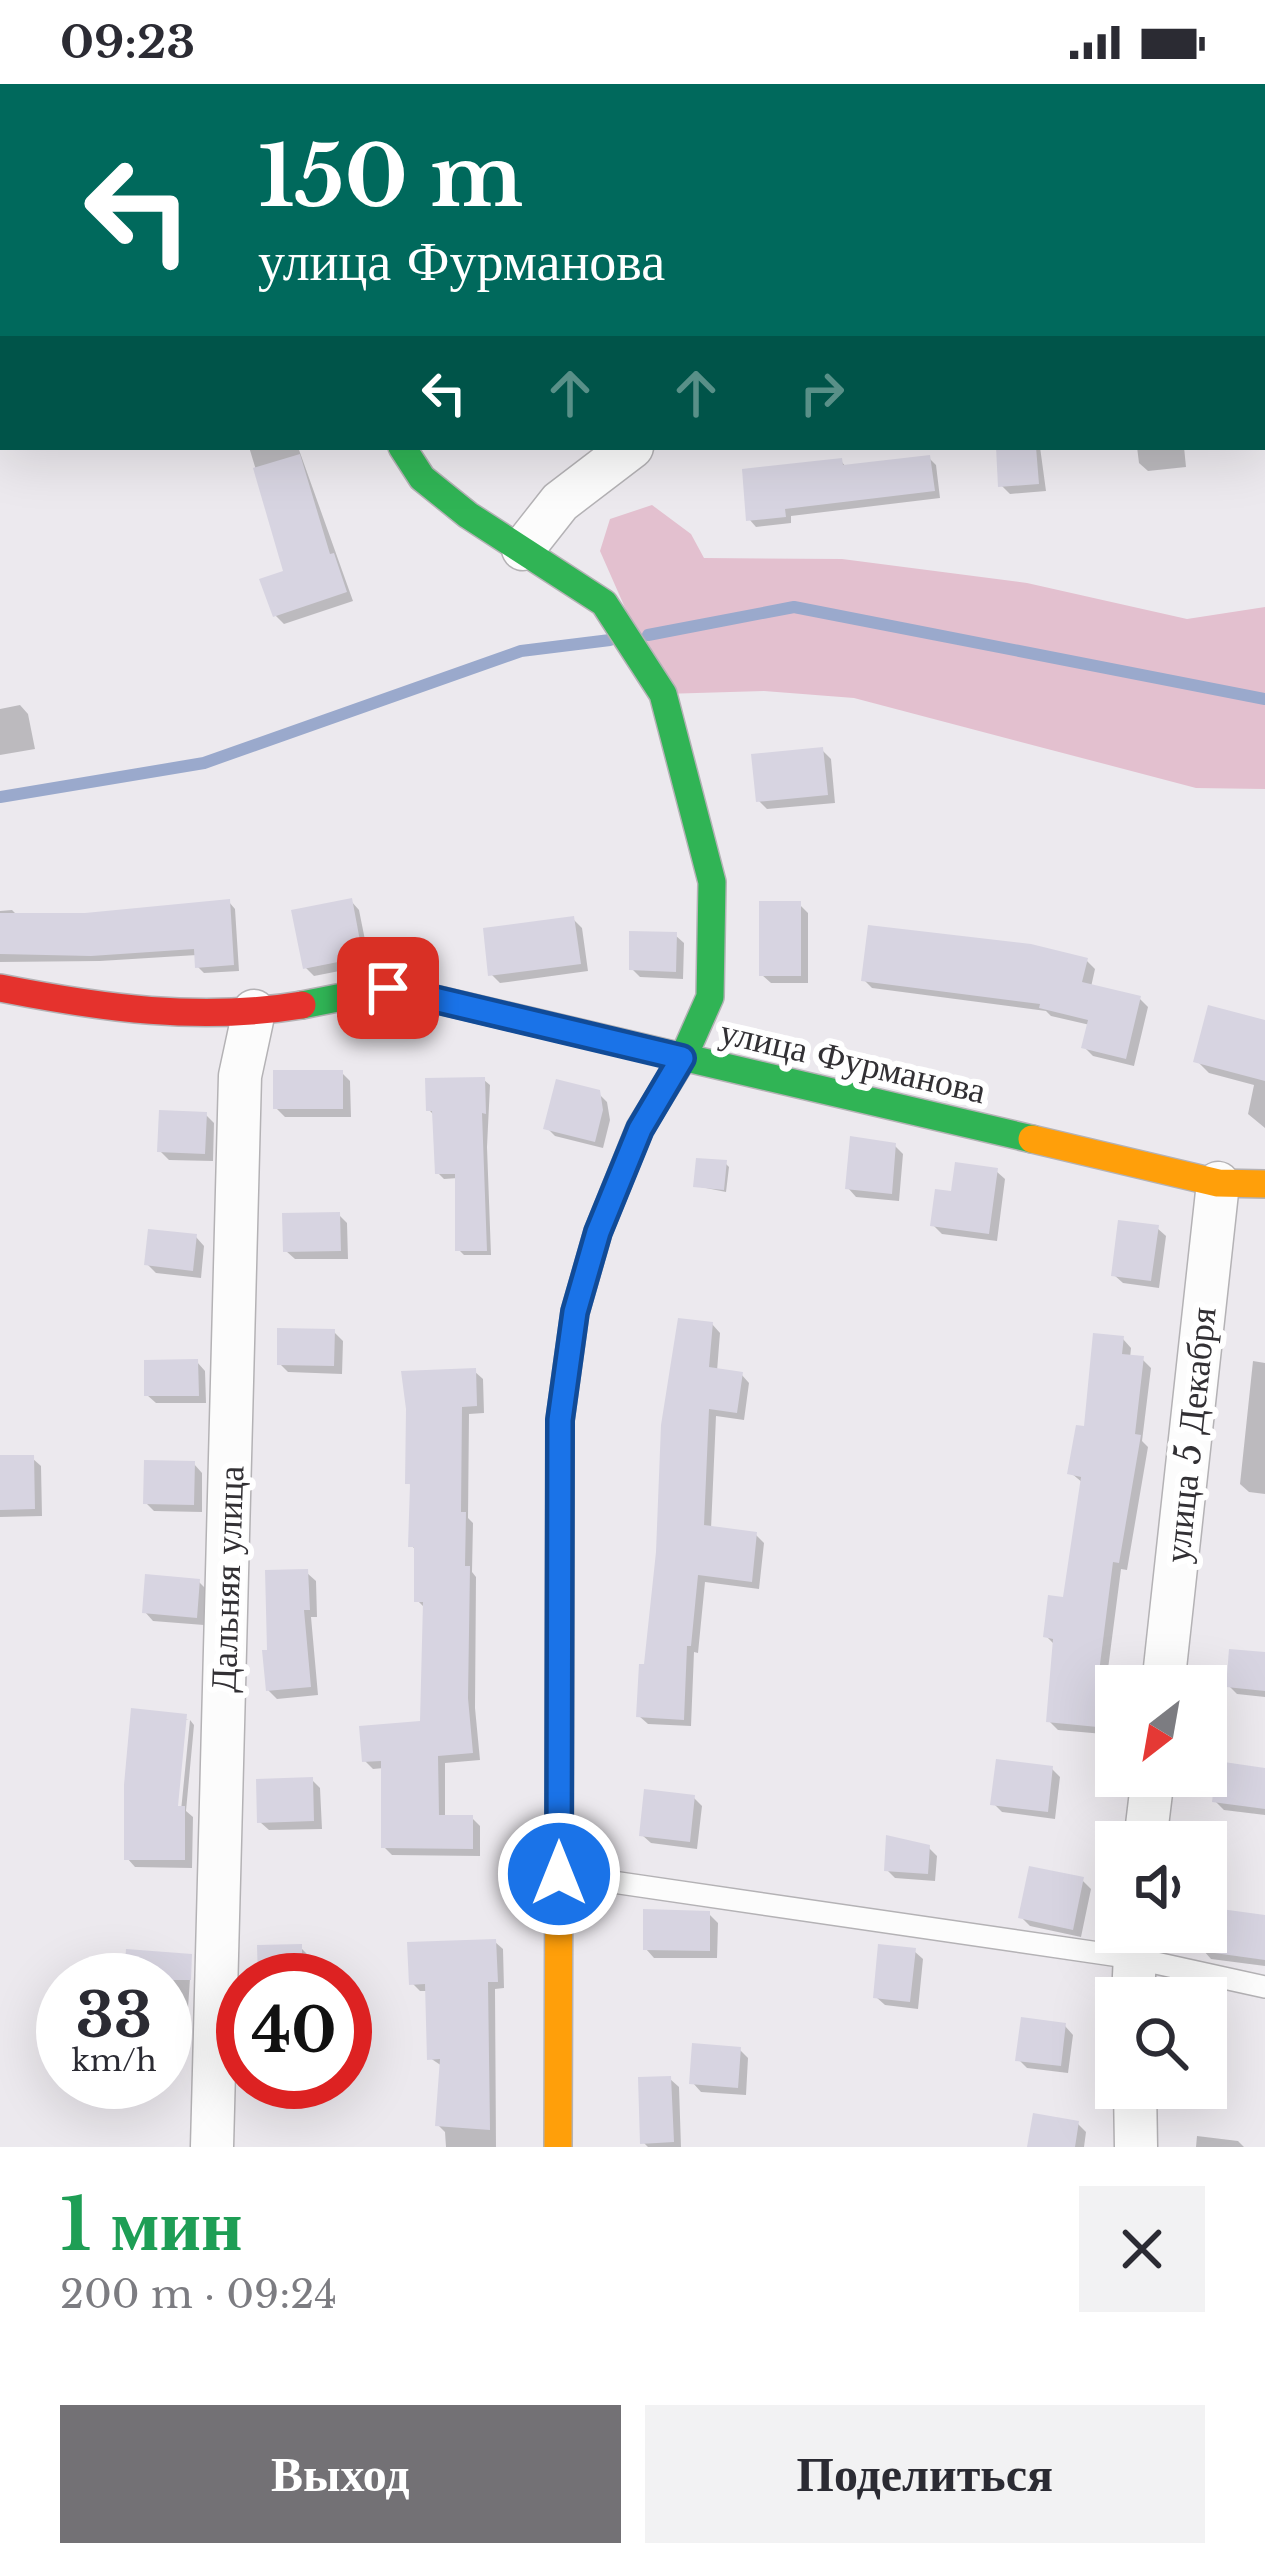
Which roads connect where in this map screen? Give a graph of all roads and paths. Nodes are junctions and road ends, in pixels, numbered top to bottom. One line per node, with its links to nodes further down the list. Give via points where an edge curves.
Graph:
1 (404, 450): 3 (street, via 422,478)
2 (628, 450): 3 (street, via 560,502)
3 (523, 549): 6 (street, via 604,603 662,694 712,882 710,997)
4 (0, 988): 5 (street, улица Фурманова, via 141,1011)
5 (254, 1012): 6 (street, улица Фурманова, via 388,988); 14 (street, Дальняя улица, via 240,1076)
6 (682, 1058): 7 (street, улица Фурманова); 10 (street, via 640,1129 575,1312 560,1420)
7 (1218, 1183): 8 (street, улица Фурманова); 9 (street, улица 5 Декабря)
8 (1265, 1184)
9 (1165, 1665)
10 (559, 1874): 11 (lane); 15 (street)
11 (1134, 1963): 12 (lane)
12 (1265, 1987)
13 (1135, 2109): 16 (street)
14 (212, 2147)
15 (558, 2147)
16 (1136, 2147)

